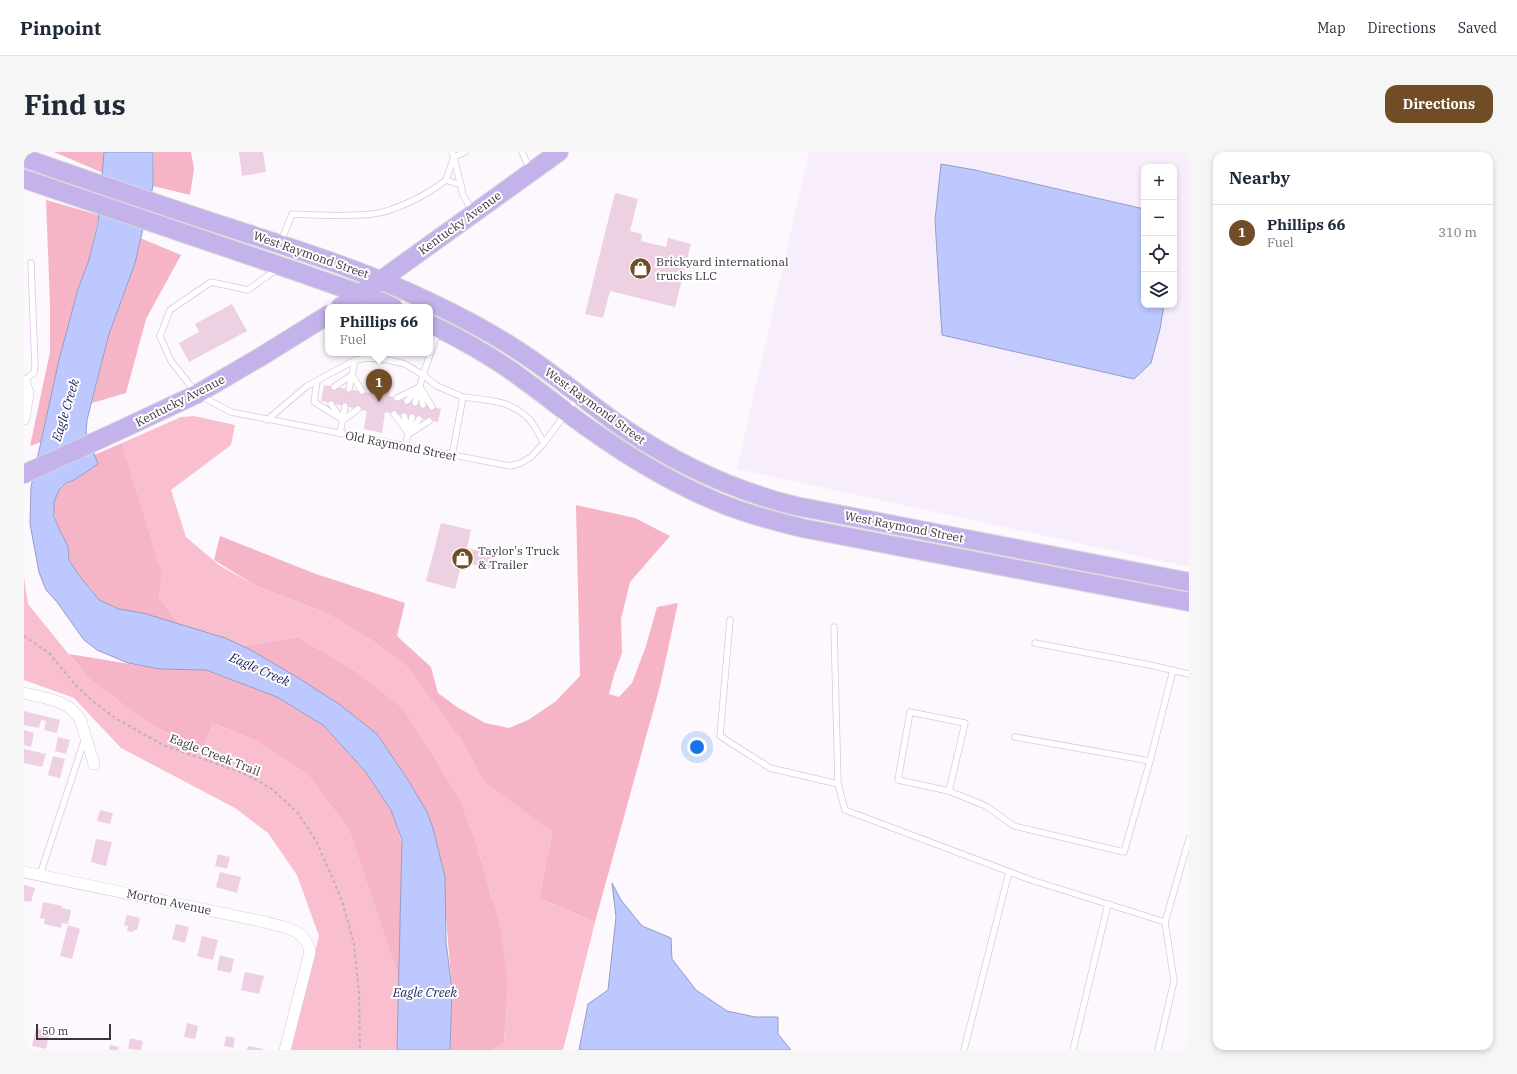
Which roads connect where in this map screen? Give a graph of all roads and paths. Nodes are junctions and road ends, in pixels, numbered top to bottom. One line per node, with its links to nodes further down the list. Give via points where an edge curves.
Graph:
1 (465, 152): 4 (lane)
2 (522, 152): 6 (lane)
3 (559, 152): 6 (main road, Kentucky Avenue)
4 (453, 154): 8 (lane); 9 (lane)
5 (24, 158): 11 (main road, West Raymond Street)
6 (531, 172): 10 (main road, Kentucky Avenue)
7 (24, 179): 13 (main road, West Raymond Street)
8 (446, 180): 9 (lane); 11 (lane, via 404,204 373,214 292,214)
9 (461, 185): 10 (lane, via 463,195)
10 (474, 213): 14 (main road, Kentucky Avenue)
11 (280, 244): 14 (main road, West Raymond Street)
12 (31, 263): 24 (lane, via 35,366 34,373)
13 (281, 266): 15 (main road, West Raymond Street); 30 (lane, via 248,290 211,282 170,310 160,336 171,361)
14 (381, 280): 15 (main road, Kentucky Avenue); 31 (main road, West Raymond Street, via 494,335)
15 (360, 294): 16 (main road, Kentucky Avenue); 17 (main road, West Raymond Street)
16 (345, 304)
17 (385, 304)
18 (325, 317): 30 (main road, Kentucky Avenue)
19 (435, 326): 41 (main road, West Raymond Street, via 496,361)
20 (428, 356): 23 (lane)
21 (355, 360): 22 (lane); 23 (lane, via 388,360 405,364); 25 (lane)
22 (352, 375): 26 (lane); 28 (lane); 29 (lane)
23 (423, 375): 27 (lane); 32 (lane, via 438,386)
24 (24, 380): 45 (street, via 28,393)
25 (317, 380): 47 (lane); 48 (lane, via 314,402)
26 (334, 386)
27 (420, 387): 33 (lane); 34 (lane); 35 (lane); 37 (lane); 39 (lane)
28 (349, 389)
29 (362, 391)
30 (197, 394): 47 (lane, Old Raymond Street, via 231,412); 55 (main road, Kentucky Avenue)
31 (580, 395): 41 (lane, Old Raymond Street); 56 (main road, West Raymond Street, via 663,452 707,475 755,495 818,510)
32 (463, 397): 52 (lane, via 501,402 514,407 528,418); 54 (lane)
33 (397, 398)
34 (407, 401)
35 (415, 403)
36 (331, 404): 48 (lane)
37 (423, 405)
38 (345, 406): 48 (lane)
39 (432, 407)
40 (358, 409): 48 (lane)
41 (567, 412): 52 (lane, Old Raymond Street); 57 (main road, West Raymond Street, via 664,476 715,502 758,517 802,528)
42 (394, 414): 51 (lane)
43 (404, 416): 51 (lane)
44 (412, 417): 51 (lane)
45 (24, 419)
46 (419, 419): 51 (lane)
47 (267, 420): 50 (lane, Old Raymond Street)
48 (343, 420): 50 (lane)
49 (429, 420): 51 (lane)
50 (340, 434): 53 (lane, Old Raymond Street)
51 (409, 434): 53 (lane)
52 (544, 443): 54 (lane, Old Raymond Street, via 531,457 512,466)
53 (405, 447): 54 (lane, Old Raymond Street)
54 (452, 456)
55 (28, 472)
56 (1189, 582)
57 (1189, 602)
58 (730, 620): 69 (lane, via 720,736 770,768)
59 (834, 627): 69 (lane)
60 (24, 636): 78 (path, Eagle Creek Trail, via 49,653 78,688 115,718 163,745 257,780 274,790 298,813 316,841 329,870 342,901 354,944 359,993)
61 (1035, 643): 62 (lane)
62 (1173, 670): 63 (lane); 67 (lane)
63 (1189, 674)
64 (24, 693): 65 (street, via 59,702 70,708 80,719)
65 (86, 737): 68 (street); 74 (lane)
66 (1014, 737): 67 (lane)
67 (1150, 761): 70 (lane, via 1124,852 1014,826 986,806)
68 (94, 764)
69 (838, 784): 73 (lane, via 845,810)
70 (949, 792): 70 (lane, via 898,780 910,712 964,723)
71 (1189, 839): 76 (lane)
72 (24, 872): 74 (street, Morton Avenue)
73 (1009, 872): 75 (lane); 79 (lane)
74 (40, 875): 77 (street, Morton Avenue, via 265,922 303,936 310,952)
75 (1108, 904): 76 (lane); 80 (lane)
76 (1165, 922): 81 (lane, via 1174,981)
77 (285, 1050)
78 (360, 1050)
79 (964, 1050)
80 (1073, 1050)
81 (1158, 1050)

